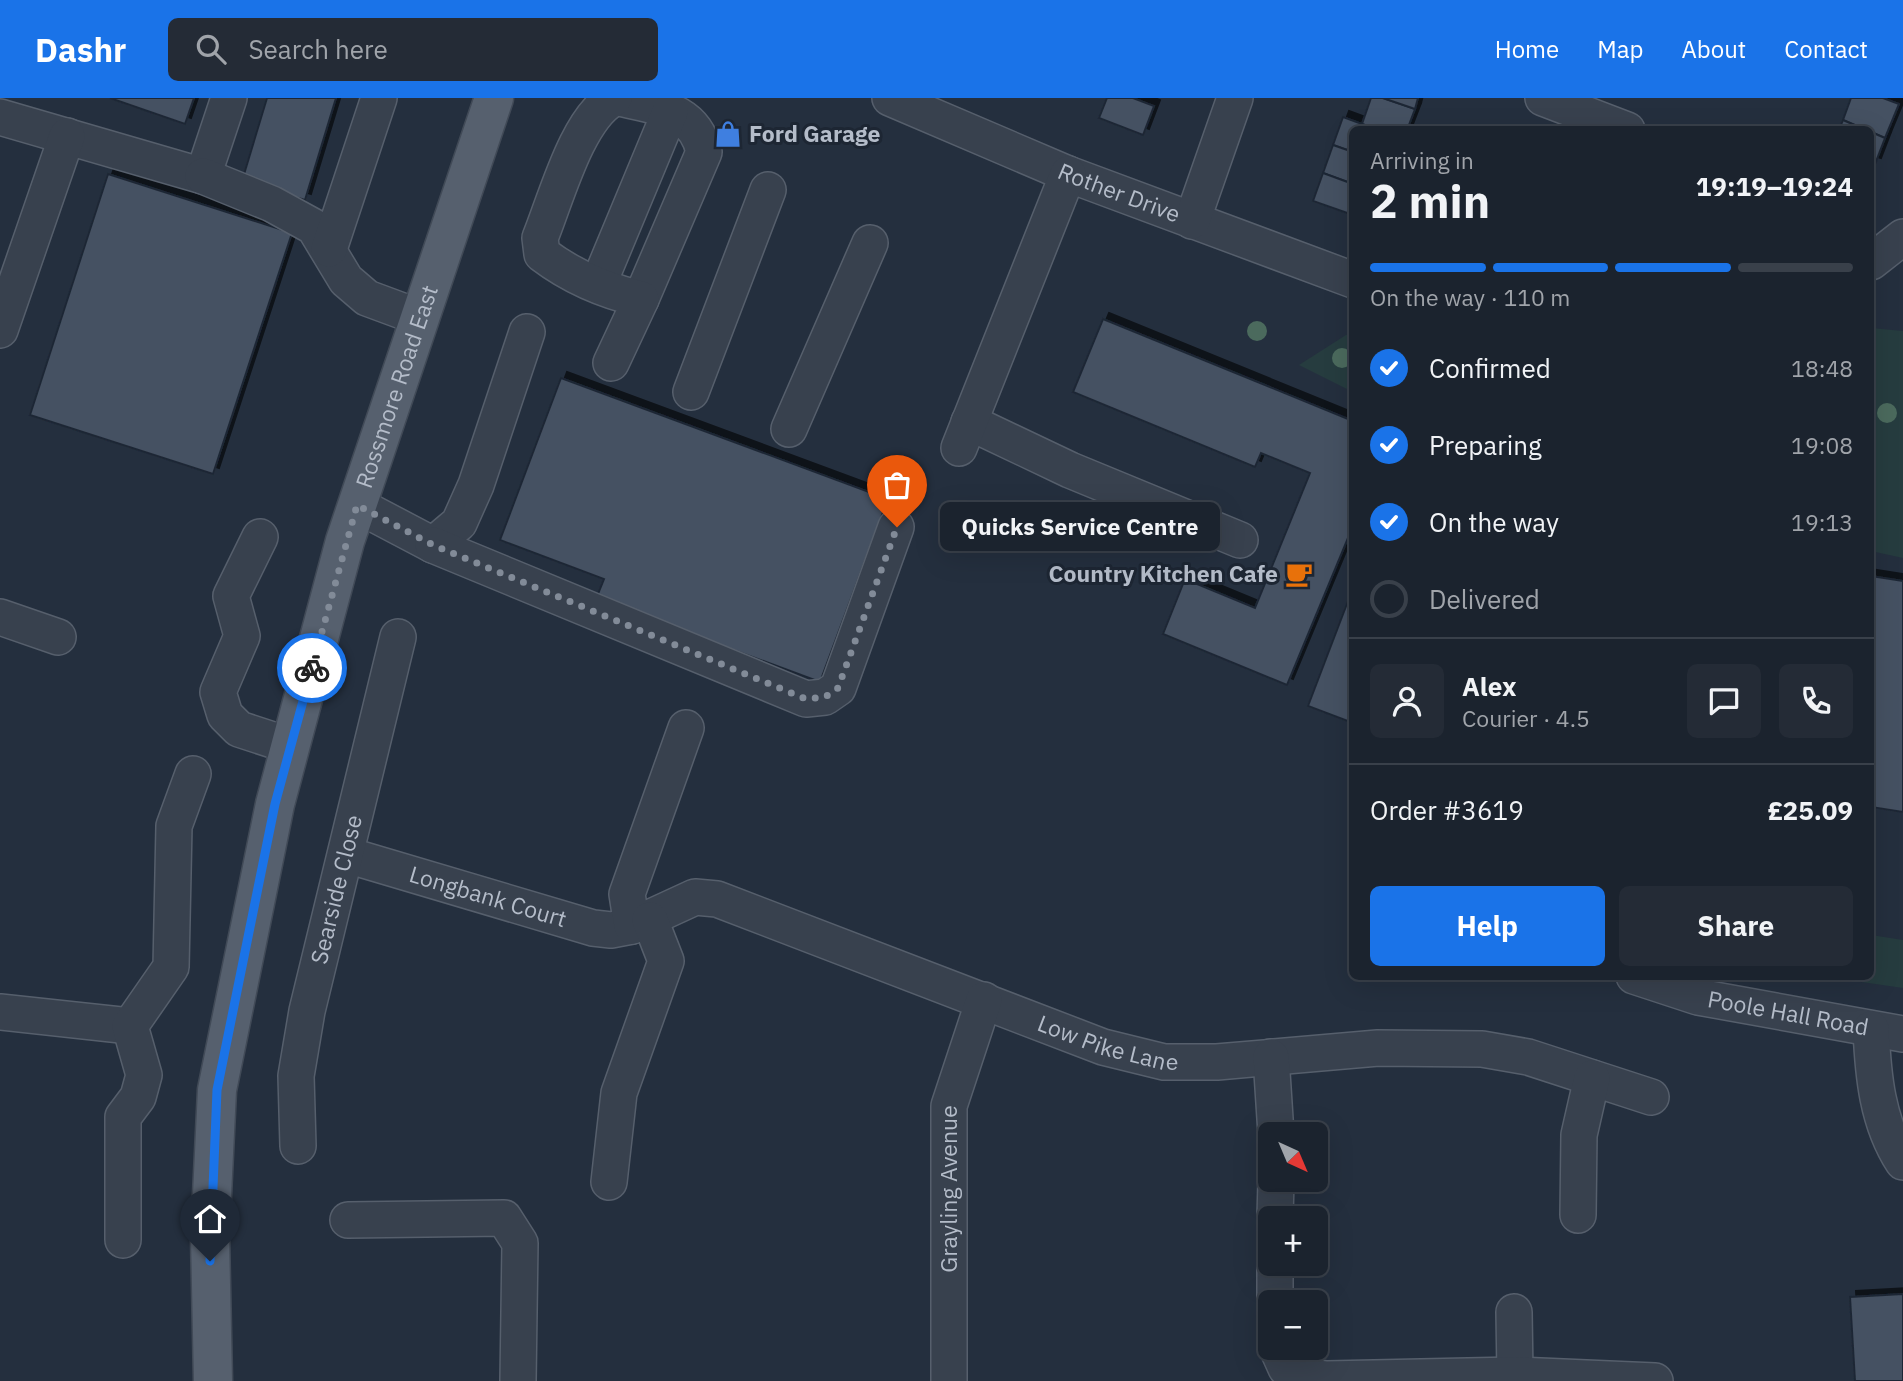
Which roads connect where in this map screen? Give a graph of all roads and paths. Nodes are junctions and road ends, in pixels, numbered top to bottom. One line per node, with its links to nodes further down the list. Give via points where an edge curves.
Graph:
1 (229, 98): 14 (street)
2 (379, 98): 19 (street)
3 (494, 98): 24 (main road, Rossmore Road East)
4 (614, 98): 22 (street, via 602,104 587,124 540,238 542,254)
5 (620, 98): 9 (street)
6 (890, 98): 13 (street, Rother Drive)
7 (1235, 98): 16 (street)
8 (1543, 98): 10 (street)
9 (670, 112): 22 (street); 23 (street, via 687,119 701,136 704,152)
10 (1616, 126)
11 (3, 129): 12 (street)
12 (67, 136): 14 (street); 25 (street)
13 (1068, 174): 16 (street, Rother Drive); 33 (street, via 964,435 1070,470)
14 (203, 176): 19 (street, via 314,227)
15 (768, 190): 28 (street)
16 (1192, 221): 21 (street, Rother Drive)
17 (1903, 237): 20 (street)
18 (870, 243): 29 (street)
19 (329, 249): 24 (street, via 346,280 367,298)
20 (1874, 260)
21 (1349, 279)
22 (598, 285): 23 (street)
23 (640, 299): 27 (street)
24 (421, 318): 30 (main road, Rossmore Road East)
25 (0, 330)
26 (527, 332): 34 (street, via 476,485 458,523)
27 (611, 363)
28 (691, 393)
29 (789, 429)
30 (357, 505): 34 (street); 39 (main road, Rossmore Road East)
31 (897, 527): 34 (street, via 838,688 825,697 806,699)
32 (260, 537): 39 (street, via 231,596 242,636 218,692 225,715 239,729)
33 (1240, 540)
34 (433, 545)
35 (0, 617): 36 (street)
36 (58, 637)
37 (398, 637): 41 (street, Searside Close)
38 (686, 728): 42 (street, via 627,894)
39 (291, 746): 62 (main road, Rossmore Road East, via 217,1090 209,1237)
40 (193, 774): 47 (street, via 174,827 171,967)
41 (346, 855): 42 (street, Longbank Court, via 593,928 611,930); 53 (street, Searside Close, via 307,1010 296,1076)
42 (641, 923): 45 (street, Low Pike Lane, via 695,897 717,899); 55 (street, via 666,961 619,1093)
43 (1658, 980): 44 (street, Poole Hall Road)
44 (1699, 987): 48 (street, Poole Hall Road)
45 (984, 1000): 49 (street, Low Pike Lane, via 1103,1047 1164,1062); 64 (street, Grayling Avenue, via 949,1106)
46 (0, 1012): 47 (street)
47 (130, 1026): 58 (street, via 144,1074 138,1097 123,1117)
48 (1887, 1031): 54 (street, via 1874,1084)
49 (1271, 1057): 50 (street, Low Pike Lane, via 1378,1048 1482,1049 1528,1057); 52 (street)
50 (1592, 1078): 51 (street, Low Pike Lane); 56 (street, via 1579,1135)
51 (1651, 1097)
52 (1275, 1122)
53 (298, 1146)
54 (1903, 1162)
55 (609, 1182)
56 (1578, 1215)
57 (348, 1220): 63 (street, via 504,1218 520,1243)
58 (123, 1240)
59 (1514, 1312): 61 (street)
60 (1280, 1366): 61 (street, via 1326,1379)
61 (1515, 1375): 65 (street)
62 (213, 1381)
63 (518, 1381)
64 (949, 1381)
65 (1655, 1381)

